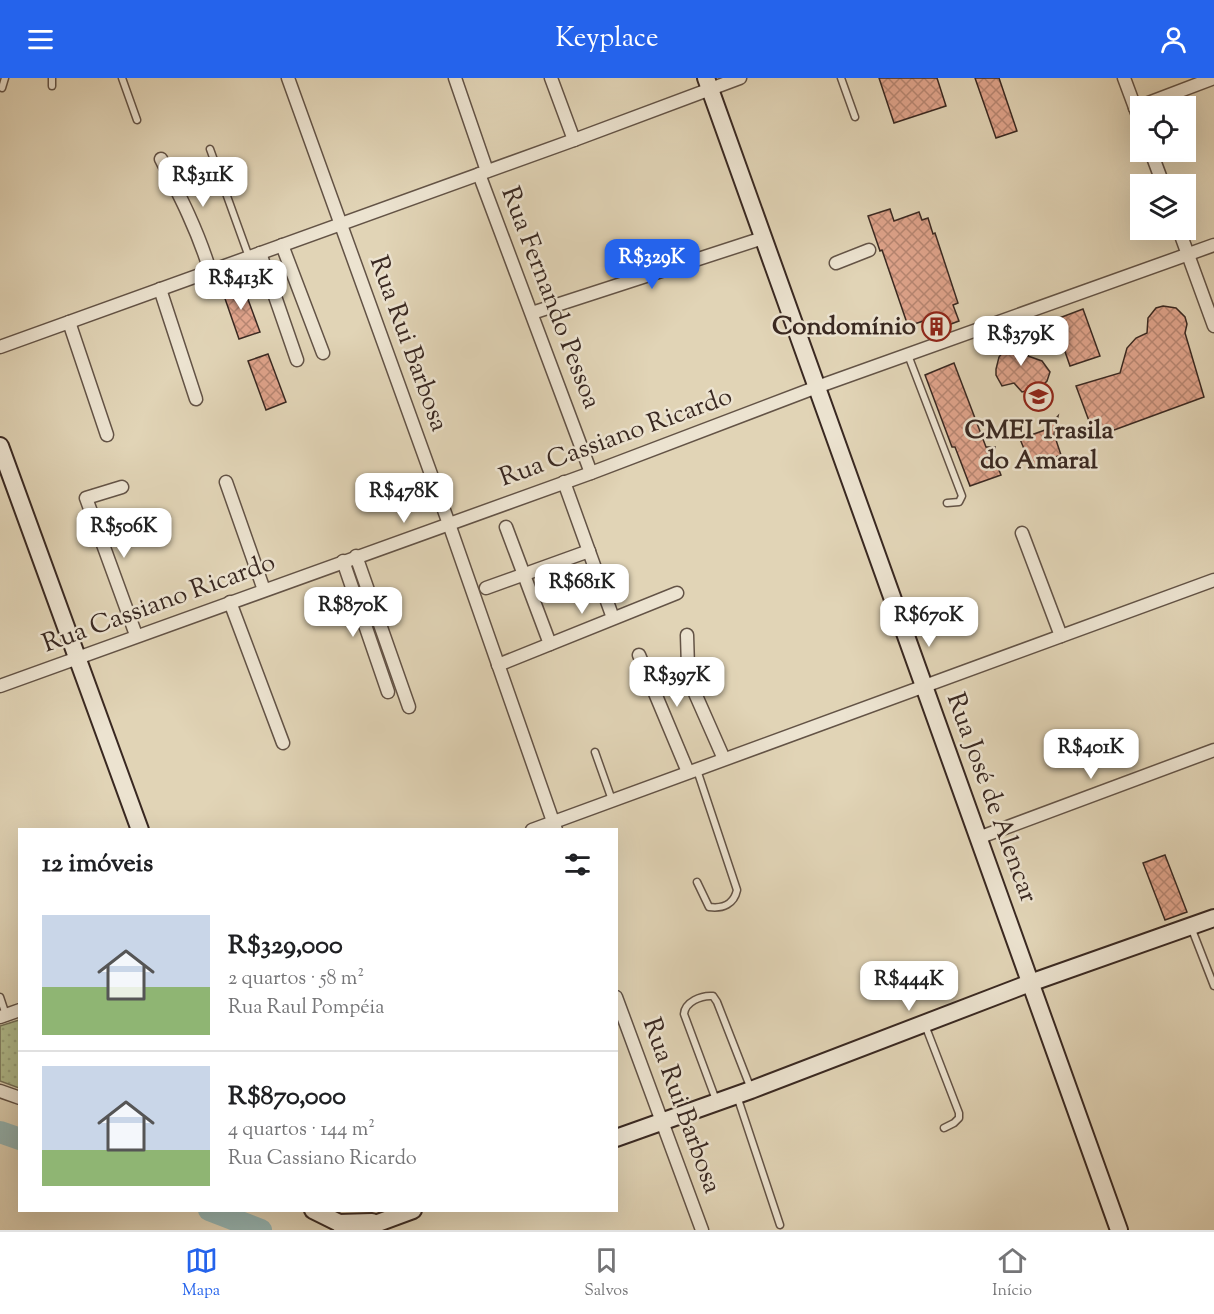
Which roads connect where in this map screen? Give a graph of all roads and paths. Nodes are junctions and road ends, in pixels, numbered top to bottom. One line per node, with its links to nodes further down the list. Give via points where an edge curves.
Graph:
1 (5, 78): 13 (lane)
2 (52, 78): 12 (lane)
3 (122, 78): 17 (lane)
4 (288, 78): 22 (street, Rua Rui Barbosa)
5 (455, 78): 21 (street, Rua Fernando Pessoa)
6 (551, 78): 18 (street)
7 (740, 78): 11 (street)
8 (841, 78): 16 (lane)
9 (1124, 78): 14 (street)
10 (1214, 78): 15 (street)
11 (708, 84): 18 (street); 23 (street, Rua José de Alencar)
12 (52, 86)
13 (2, 88)
14 (1131, 96)
15 (1167, 96)
16 (855, 117)
17 (137, 120)
18 (574, 141): 21 (street)
19 (210, 149): 28 (lane)
20 (161, 159): 31 (street, via 189,214)
21 (483, 172): 22 (street); 33 (street, Rua Fernando Pessoa)
22 (340, 224): 25 (street); 49 (street, Rua Rui Barbosa)
23 (763, 238): 33 (street); 40 (street, Rua José de Alencar)
24 (1183, 240): 29 (street)
25 (282, 245): 28 (street); 37 (street)
26 (1214, 246): 29 (street, Rua Cassiano Ricardo)
27 (869, 250): 30 (street)
28 (254, 255): 31 (street); 39 (street)
29 (1188, 255): 35 (street); 38 (street, Rua Cassiano Ricardo)
30 (836, 263)
31 (210, 271): 32 (street)
32 (160, 289): 34 (street); 41 (street)
33 (532, 313): 44 (street, Rua Fernando Pessoa)
34 (69, 322): 36 (street); 42 (street)
35 (1214, 326)
36 (0, 347)
37 (323, 352)
38 (908, 355): 40 (street, Rua Cassiano Ricardo); 48 (lane, via 962,496 959,502)
39 (297, 360)
40 (817, 387): 44 (street, Rua Cassiano Ricardo); 70 (street, Rua José de Alencar)
41 (196, 399)
42 (107, 435)
43 (0, 446): 67 (street)
44 (591, 473): 46 (street, Rua Cassiano Ricardo)
45 (226, 482): 58 (street)
46 (564, 482): 49 (street, Rua Cassiano Ricardo); 52 (street)
47 (122, 487): 62 (street, via 86,498)
48 (947, 503)
49 (449, 524): 53 (street, Rua Cassiano Ricardo); 68 (street, Rua Rui Barbosa)
50 (506, 528): 55 (street)
51 (1022, 533): 64 (street)
52 (589, 551): 55 (street); 61 (street)
53 (356, 556): 54 (street, Rua Cassiano Ricardo); 72 (street)
54 (343, 561): 58 (street, Rua Cassiano Ricardo); 71 (street)
55 (524, 574): 57 (street); 65 (street)
56 (1214, 580): 64 (street)
57 (486, 588)
58 (264, 590): 60 (street, Rua Cassiano Ricardo)
59 (676, 593): 61 (street)
60 (230, 602): 62 (street, Rua Cassiano Ricardo); 73 (street)
61 (612, 618): 65 (street)
62 (136, 635): 67 (street, Rua Cassiano Ricardo)
63 (687, 635): 76 (street, via 688,668 694,691)
64 (1061, 636): 70 (street)
65 (550, 644): 68 (street)
66 (639, 655): 77 (street)
67 (78, 657): 69 (street, Rua Cassiano Ricardo); 80 (street)
68 (498, 665): 79 (street, Rua Rui Barbosa)
69 (0, 686)
70 (924, 686): 76 (street); 81 (street, Rua José de Alencar)
71 (388, 692)
72 (409, 707)
73 (283, 743)
74 (1214, 750): 81 (street)
75 (595, 752): 78 (lane)
76 (724, 759): 77 (street)
77 (692, 771): 78 (street); 82 (lane, via 737,890 735,899 717,908 709,907)
78 (612, 800): 79 (street)
79 (554, 826)
80 (139, 828)
81 (978, 838): 85 (street, Rua José de Alencar)
82 (697, 882)
83 (1214, 918): 84 (street)
84 (1191, 927): 85 (street); 86 (lane)
85 (1030, 983): 91 (street); 106 (street, Rua José de Alencar)
86 (1214, 987)
87 (0, 997): 90 (lane)
88 (618, 1002): 96 (street, Rua Rui Barbosa)
89 (18, 1011): 90 (street)
90 (3, 1016)
91 (925, 1024): 93 (street); 97 (lane, via 959,1113 959,1119)
92 (0, 1091): 94 (street)
93 (744, 1093): 95 (street); 95 (lane, via 717,1002 709,996 688,1004 684,1014); 102 (lane)
94 (18, 1097)
95 (717, 1102): 96 (street)
96 (662, 1122): 98 (street); 105 (street, Rua Rui Barbosa)
97 (944, 1128)
98 (618, 1137)
99 (317, 1212): 103 (street)
100 (408, 1212): 101 (street)
101 (382, 1222): 103 (street); 104 (street)
102 (780, 1225)
103 (342, 1226)
104 (359, 1230)
105 (702, 1230)
106 (1119, 1230)

